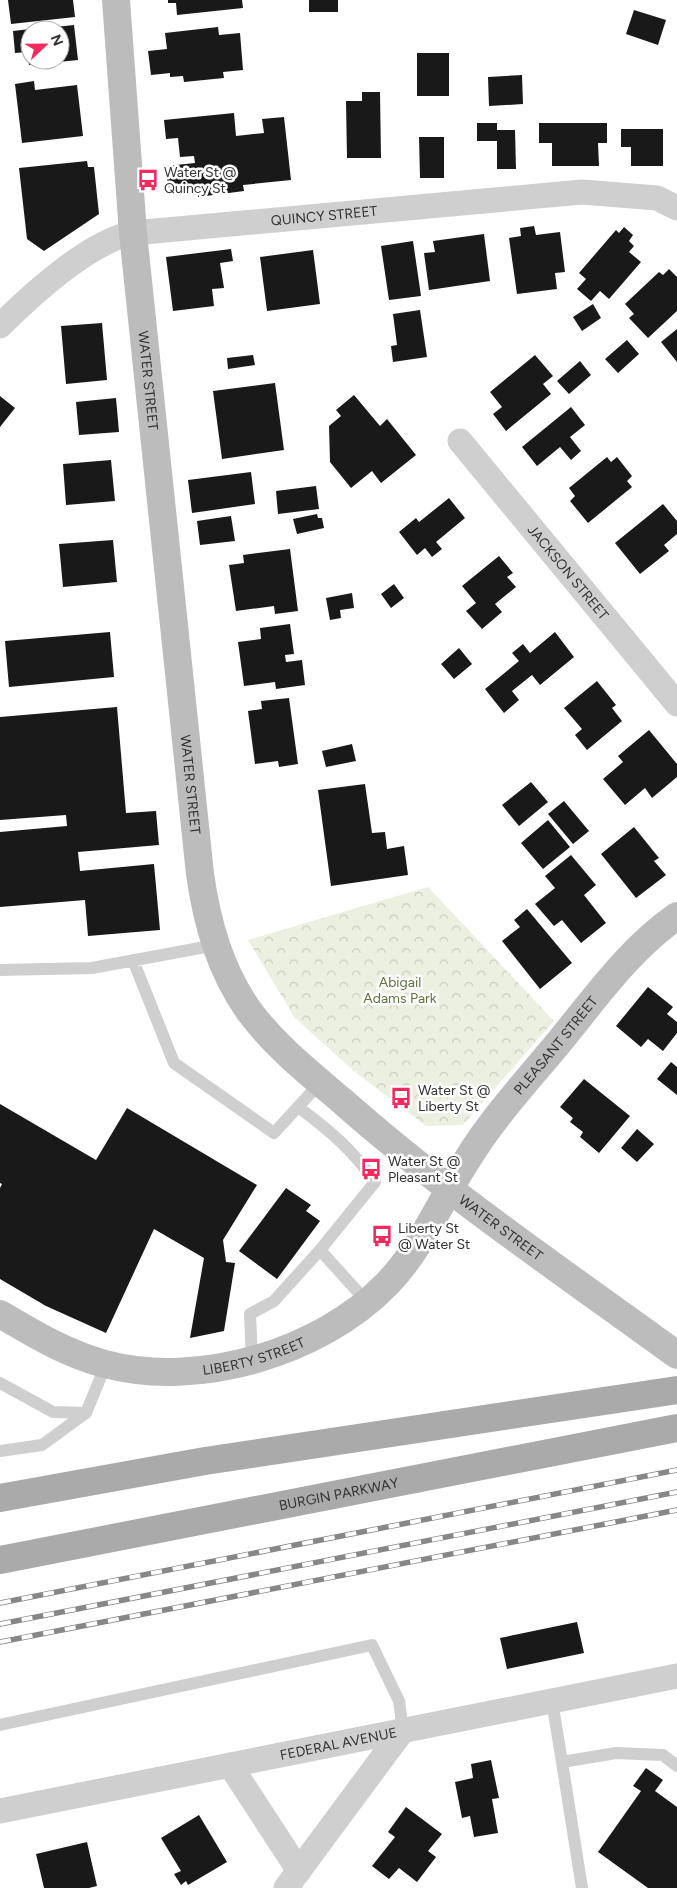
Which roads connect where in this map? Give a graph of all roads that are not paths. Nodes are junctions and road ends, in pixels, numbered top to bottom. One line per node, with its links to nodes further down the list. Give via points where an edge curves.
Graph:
1 (116, 0): 3 (main road, WATER STREET)
2 (677, 208): 3 (street, QUINCY STREET, via 657,198 582,192)
3 (133, 233): 4 (street, QUINCY STREET, via 109,240 81,258); 8 (main road, WATER STREET, via 200,874 203,899)
4 (0, 326)
5 (460, 441): 6 (street, JACKSON STREET)
6 (677, 704)
7 (677, 916): 13 (main road, PLEASANT STREET, via 635,949 487,1130)
8 (216, 945): 9 (lane); 11 (main road, WATER STREET, via 236,990 250,1011 277,1044)
9 (133, 960): 10 (lane, via 92,968); 12 (lane, via 174,1062 274,1133)
10 (0, 970)
11 (320, 1083): 12 (lane); 13 (main road, WATER STREET)
12 (298, 1107): 14 (lane, via 337,1136 375,1182)
13 (449, 1189): 15 (main road, LIBERTY STREET, via 404,1265); 17 (main road, WATER STREET)
14 (320, 1250): 15 (lane); 18 (lane, via 274,1301 250,1314)
15 (366, 1302): 18 (main road, LIBERTY STREET, via 314,1337)
16 (0, 1314): 19 (main road, LIBERTY STREET, via 58,1346)
17 (677, 1355)
18 (252, 1360): 19 (main road, LIBERTY STREET, via 205,1370 178,1371)
19 (106, 1364): 22 (lane)
20 (0, 1383): 22 (lane, via 53,1412)
21 (677, 1390): 25 (main road, via 205,1461)
22 (86, 1413): 24 (lane, via 42,1445)
23 (677, 1428): 26 (main road, BURGIN PARKWAY)
24 (0, 1450)
25 (0, 1498)
26 (0, 1560)
27 (677, 1676): 28 (street, FEDERAL AVENUE)
28 (552, 1701): 30 (street, FEDERAL AVENUE); 31 (lane)
29 (0, 1725): 30 (lane, via 372,1645 400,1701)
30 (403, 1730): 32 (street, FEDERAL AVENUE); 35 (street)
31 (562, 1762): 33 (lane, via 616,1753 663,1755); 36 (lane)
32 (230, 1765): 34 (street, FEDERAL AVENUE); 35 (street)
33 (677, 1766)
34 (0, 1812)
35 (293, 1879)
36 (582, 1888)

